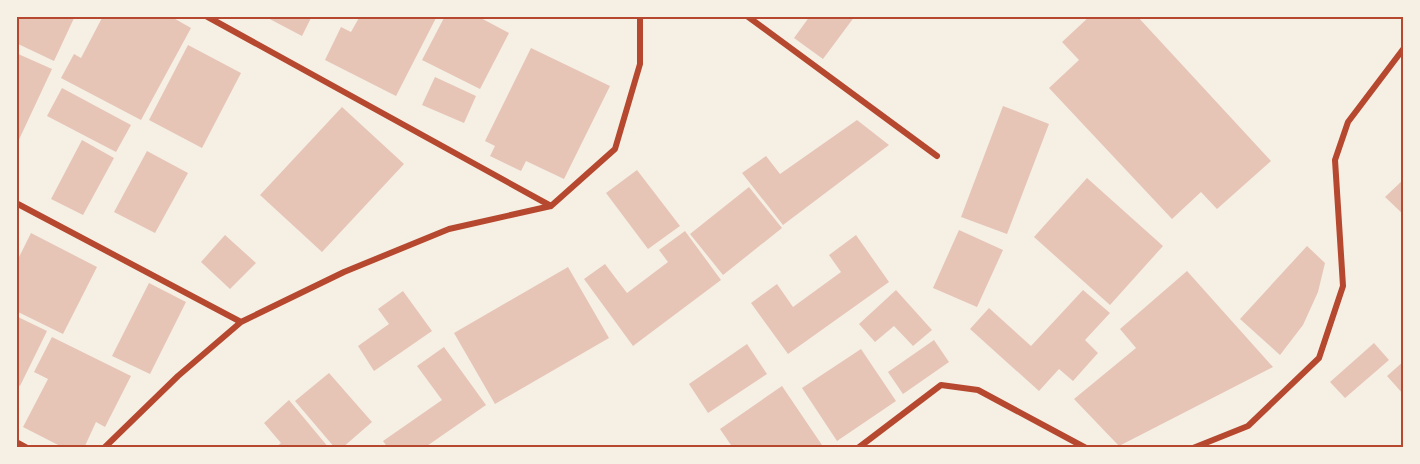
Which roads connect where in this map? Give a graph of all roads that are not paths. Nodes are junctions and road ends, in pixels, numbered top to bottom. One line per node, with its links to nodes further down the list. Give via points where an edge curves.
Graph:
1 (206, 16): 7 (street)
2 (640, 16): 7 (street, via 640,64 615,149)
3 (747, 16): 5 (street)
4 (1404, 48): 14 (street, via 1348,122 1335,160 1343,286 1319,358 1248,426)
5 (937, 156)
6 (16, 204): 8 (street)
7 (551, 206): 8 (street, via 449,229 345,272)
8 (241, 322): 11 (street)
9 (16, 442): 10 (street)
10 (27, 447)
11 (104, 447)
12 (858, 447): 13 (street, via 941,385 978,390)
13 (1086, 447)
14 (1193, 447)

